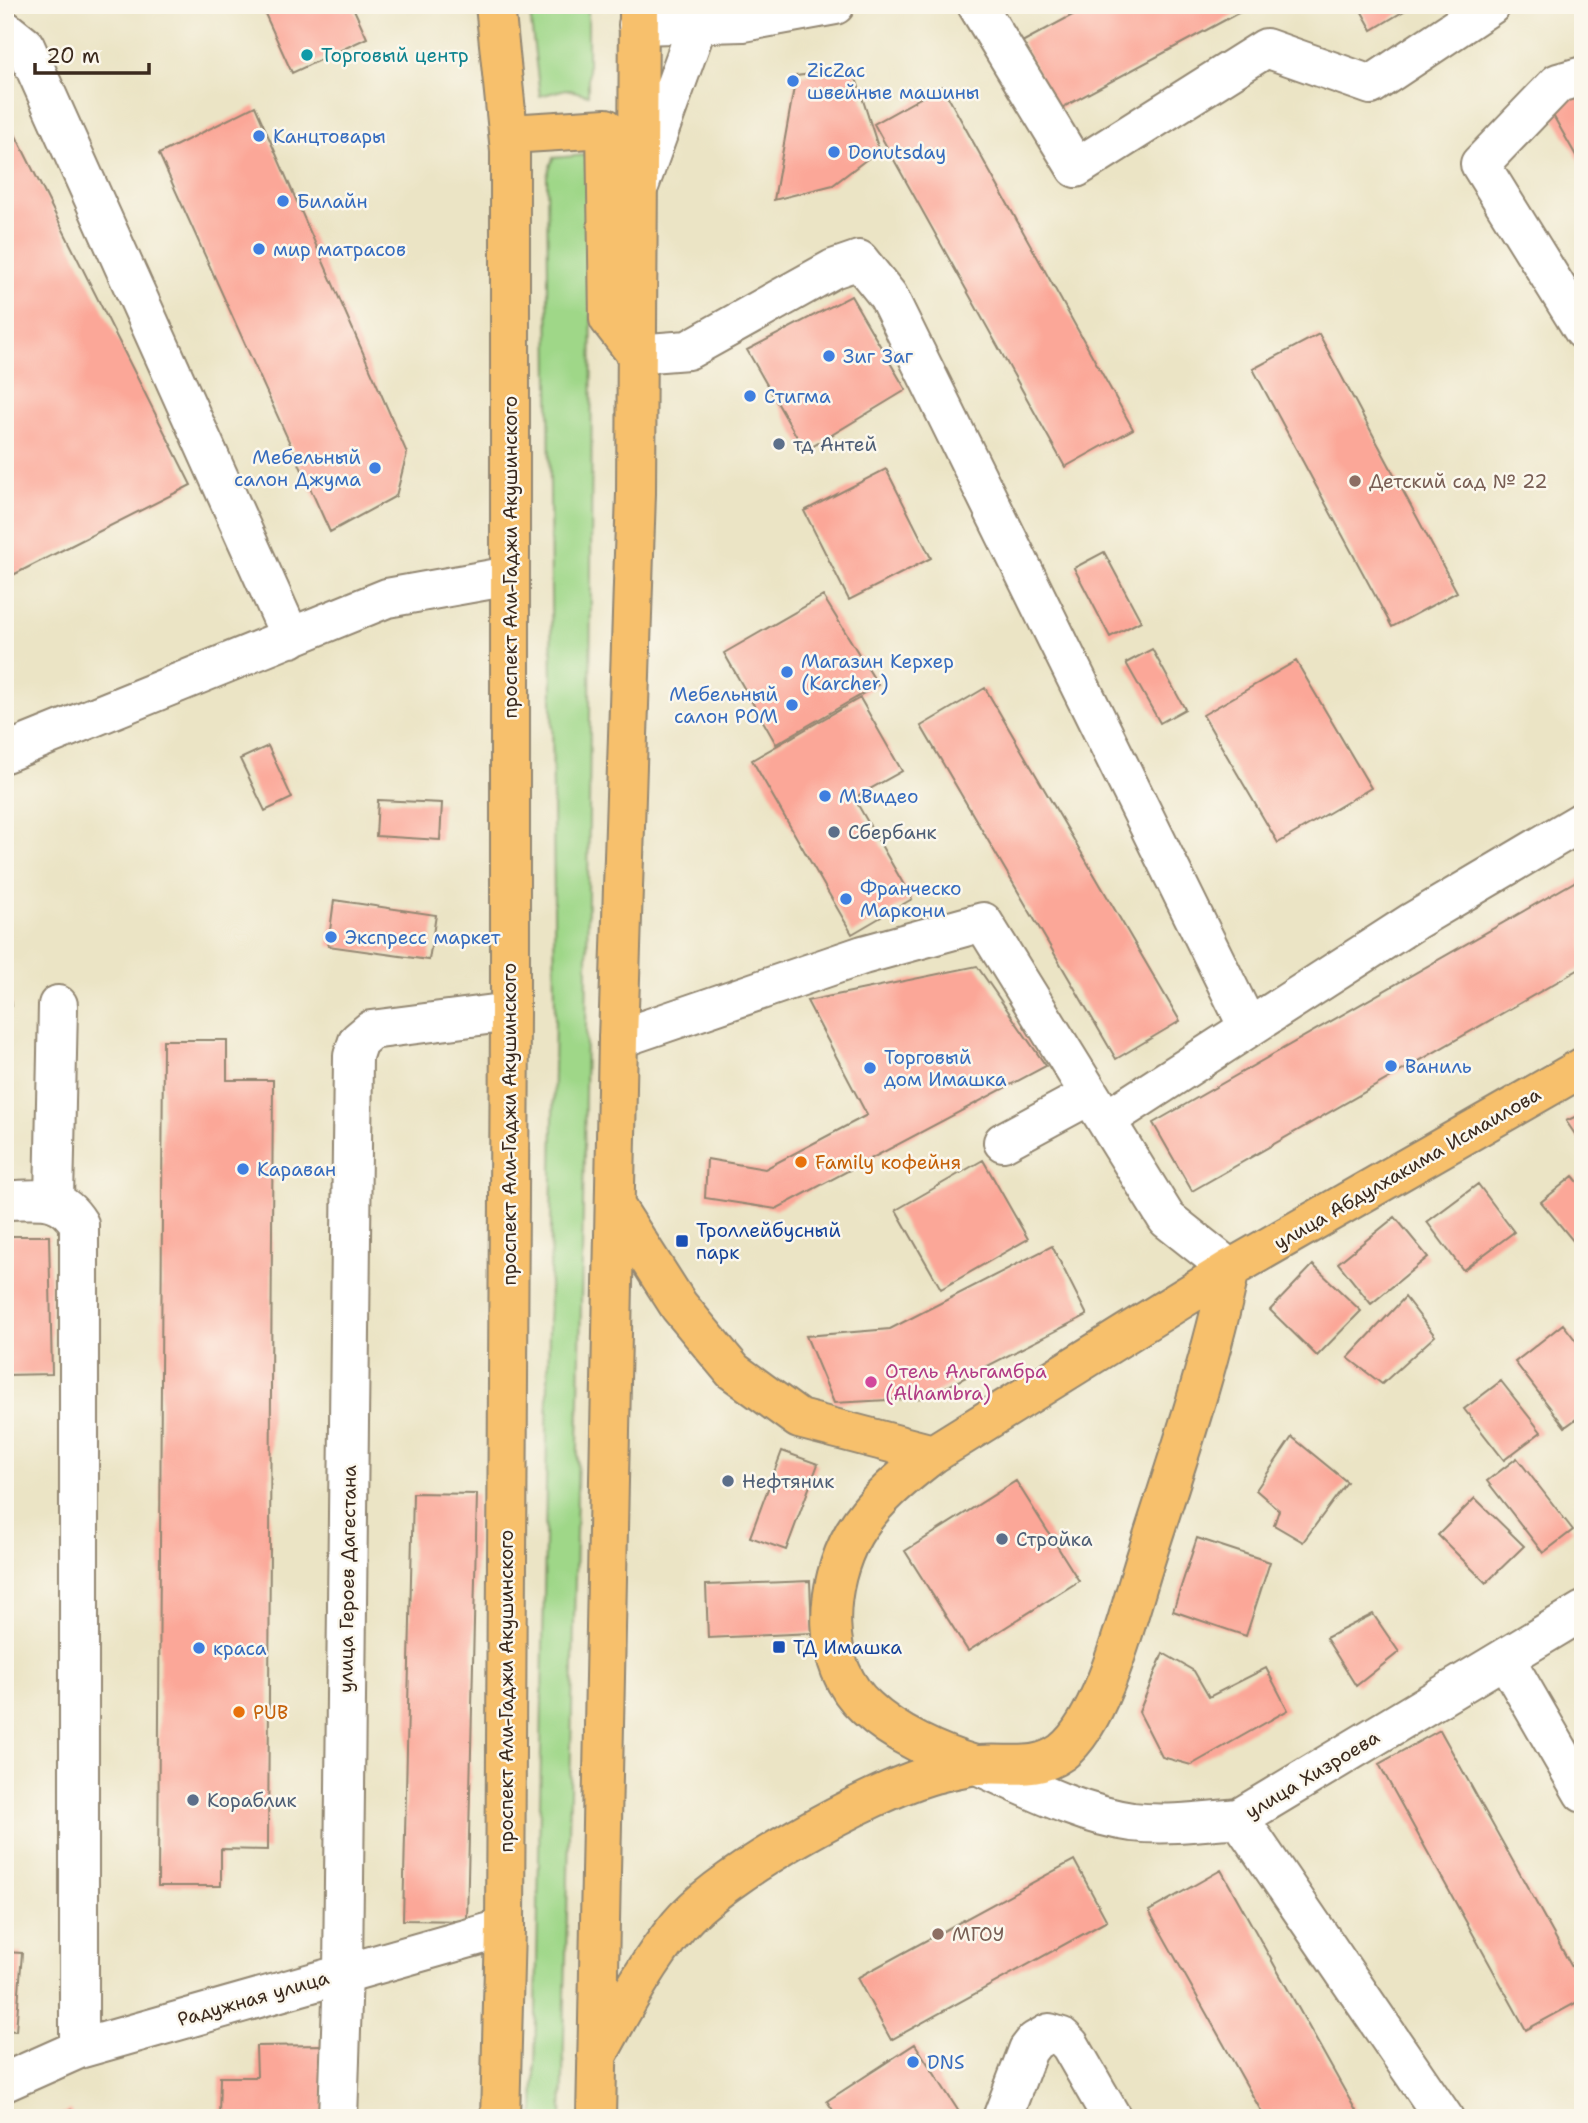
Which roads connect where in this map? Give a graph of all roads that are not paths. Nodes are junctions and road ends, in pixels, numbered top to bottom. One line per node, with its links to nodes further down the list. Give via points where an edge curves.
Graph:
1 (495, 5): 9 (main road, проспект Али-Гаджи Акушинского)
2 (835, 5): 5 (street, via 743,22)
3 (977, 5): 4 (street, via 1076,168 1266,48 1371,85)
4 (1491, 5)
5 (698, 14): 6 (street); 10 (street)
6 (639, 15): 10 (main road)
7 (5, 30): 14 (street, via 25,46)
8 (1583, 76): 11 (street, via 1558,83 1480,164)
9 (509, 134): 12 (main road, via 606,128 609,319); 13 (main road, проспект Али-Гаджи Акушинского)
10 (637, 192): 12 (main road)
11 (1583, 330)
12 (636, 354): 19 (street, via 688,350 833,269 859,260 888,296); 20 (main road, via 636,507)
13 (510, 576): 14 (street, via 387,598); 18 (main road, проспект Али-Гаджи Акушинского)
14 (292, 638): 15 (street)
15 (5, 753)
16 (1583, 821): 19 (street)
17 (58, 1005): 25 (street)
18 (510, 1012): 34 (main road, проспект Али-Гаджи Акушинского); 35 (street, улица Героев Дагестана, via 371,1030 358,1041 354,1056)
19 (1248, 1027): 22 (street)
20 (618, 1039): 22 (street, via 863,955 983,922); 26 (main road)
21 (1583, 1067): 27 (main road, улица Абдулхакима Исмаилова)
22 (1098, 1107): 23 (street); 27 (street, via 1167,1219)
23 (1003, 1142)
24 (5, 1200): 25 (street)
25 (54, 1200): 36 (street, via 69,1208 79,1224)
26 (615, 1206): 28 (main road, via 679,1306 733,1371 799,1419); 37 (main road)
27 (1230, 1269): 28 (main road, улица Абдулхакима Исмаилова); 31 (main road, via 1208,1367 1092,1714 1063,1751 1040,1765)
28 (933, 1454): 31 (main road, улица Абдулхакима Исмаилова, via 876,1503 854,1534 839,1568 831,1633 848,1684 867,1709 923,1746)
29 (1583, 1612): 30 (street, улица Хизроева)
30 (1506, 1660): 32 (street); 33 (street, улица Хизроева)
31 (977, 1765): 33 (street, улица Хизроева, via 1077,1809 1132,1822 1177,1824); 37 (main road, via 933,1774 857,1807 765,1858 711,1895 658,1951)
32 (1583, 1793)
33 (1239, 1818): 44 (street)
34 (505, 1928): 35 (street, Радужная улица); 40 (main road, проспект Али-Гаджи Акушинского)
35 (342, 1972): 36 (street, Радужная улица); 39 (street, улица Героев Дагестана)
36 (79, 2049): 38 (street, Радужная улица)
37 (595, 2061): 41 (main road)
38 (5, 2082)
39 (338, 2118)
40 (500, 2118)
41 (596, 2118)
42 (1002, 2118): 43 (street, via 1028,2050 1049,2034 1062,2037 1069,2045)
43 (1112, 2118)
44 (1444, 2118)

